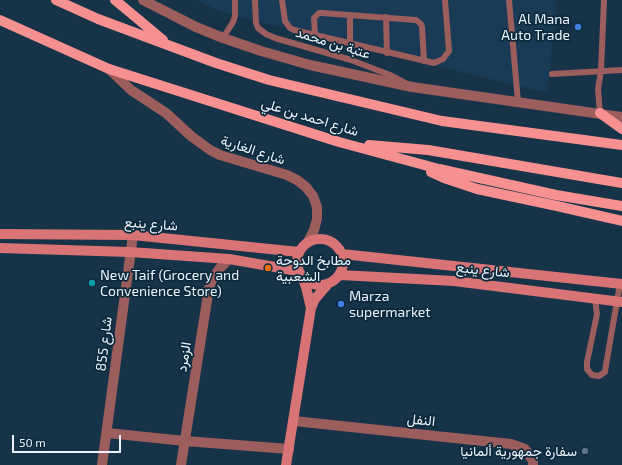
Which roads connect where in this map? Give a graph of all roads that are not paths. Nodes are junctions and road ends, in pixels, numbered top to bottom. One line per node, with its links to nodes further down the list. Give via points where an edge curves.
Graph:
1 (56, 0): 16 (main road, شارع احمد بن علي)
2 (115, 0): 16 (main road)
3 (143, 0): 14 (street, via 196,28)
4 (234, 0): 14 (lane, via 233,22)
5 (255, 0): 23 (lane, عتبة بن محمد, via 255,17 262,32 364,64)
6 (282, 0): 13 (lane, via 287,25 294,30)
7 (445, 0): 18 (lane, via 449,51 439,62)
8 (509, 0): 24 (lane)
9 (604, 0): 21 (lane)
10 (350, 15): 11 (lane); 13 (lane, via 319,13 314,18); 15 (lane)
11 (386, 17): 17 (lane); 18 (lane, via 416,20 421,24)
12 (0, 20): 19 (main road, شارع احمد بن علي)
13 (315, 35): 15 (lane)
14 (223, 38): 23 (street, via 310,65)
15 (350, 44): 17 (lane)
16 (169, 46): 29 (main road, شارع احمد بن علي, via 269,80 442,121)
17 (387, 53): 18 (lane)
18 (424, 61)
19 (109, 69): 28 (main road, شارع احمد بن علي); 36 (street, شارع الغارية, via 131,90 175,120 210,150 287,175 306,187 313,196 317,219)
20 (622, 70): 21 (lane)
21 (601, 72): 22 (lane); 25 (lane, via 598,89)
22 (552, 74)
23 (412, 87): 24 (street)
24 (518, 102): 25 (street)
25 (600, 113): 26 (street); 27 (main road)
26 (622, 117)
27 (622, 129)
28 (339, 142): 30 (main road, شارع احمد بن علي); 31 (main road, via 428,150)
29 (622, 145)
30 (410, 161): 32 (main road, شارع احمد بن علي, via 556,195); 33 (main road, via 444,178 478,190)
31 (622, 183)
32 (622, 206)
33 (622, 221)
34 (0, 234): 35 (street, شارع ينبع)
35 (133, 235): 38 (street, شارع 855); 39 (street, شارع ينبع)
36 (308, 242): 39 (street); 40 (street, via 328,240 339,248)
37 (0, 248): 38 (street, شارع ينبع)
38 (130, 252): 41 (street, شارع ينبع); 52 (street, شارع 855)
39 (299, 252): 43 (street, via 297,264)
40 (342, 254): 42 (street, شارع ينبع); 44 (street, via 344,261)
41 (229, 259): 43 (street, شارع ينبع); 53 (street, الزمرد, via 216,273 209,288)
42 (476, 269): 45 (lane); 46 (street, شارع ينبع)
43 (300, 274): 47 (street, via 308,283); 50 (street)
44 (340, 275): 45 (street, شارع ينبع); 47 (street)
45 (473, 283): 48 (street, شارع ينبع)
46 (621, 284): 49 (lane)
47 (327, 285): 50 (street)
48 (594, 298): 49 (street, شارع ينبع); 49 (lane, via 597,318 587,369 592,375 599,376 605,372)
49 (620, 301)
50 (311, 308): 51 (street)
51 (294, 421): 54 (street); 58 (street, النفل, via 511,444 525,449)
52 (107, 433): 53 (street); 55 (street, شارع 855)
53 (185, 441): 54 (street); 56 (street, الزمرد)
54 (289, 449): 57 (street)
55 (102, 465)
56 (181, 465)
57 (286, 465)
58 (533, 465)

